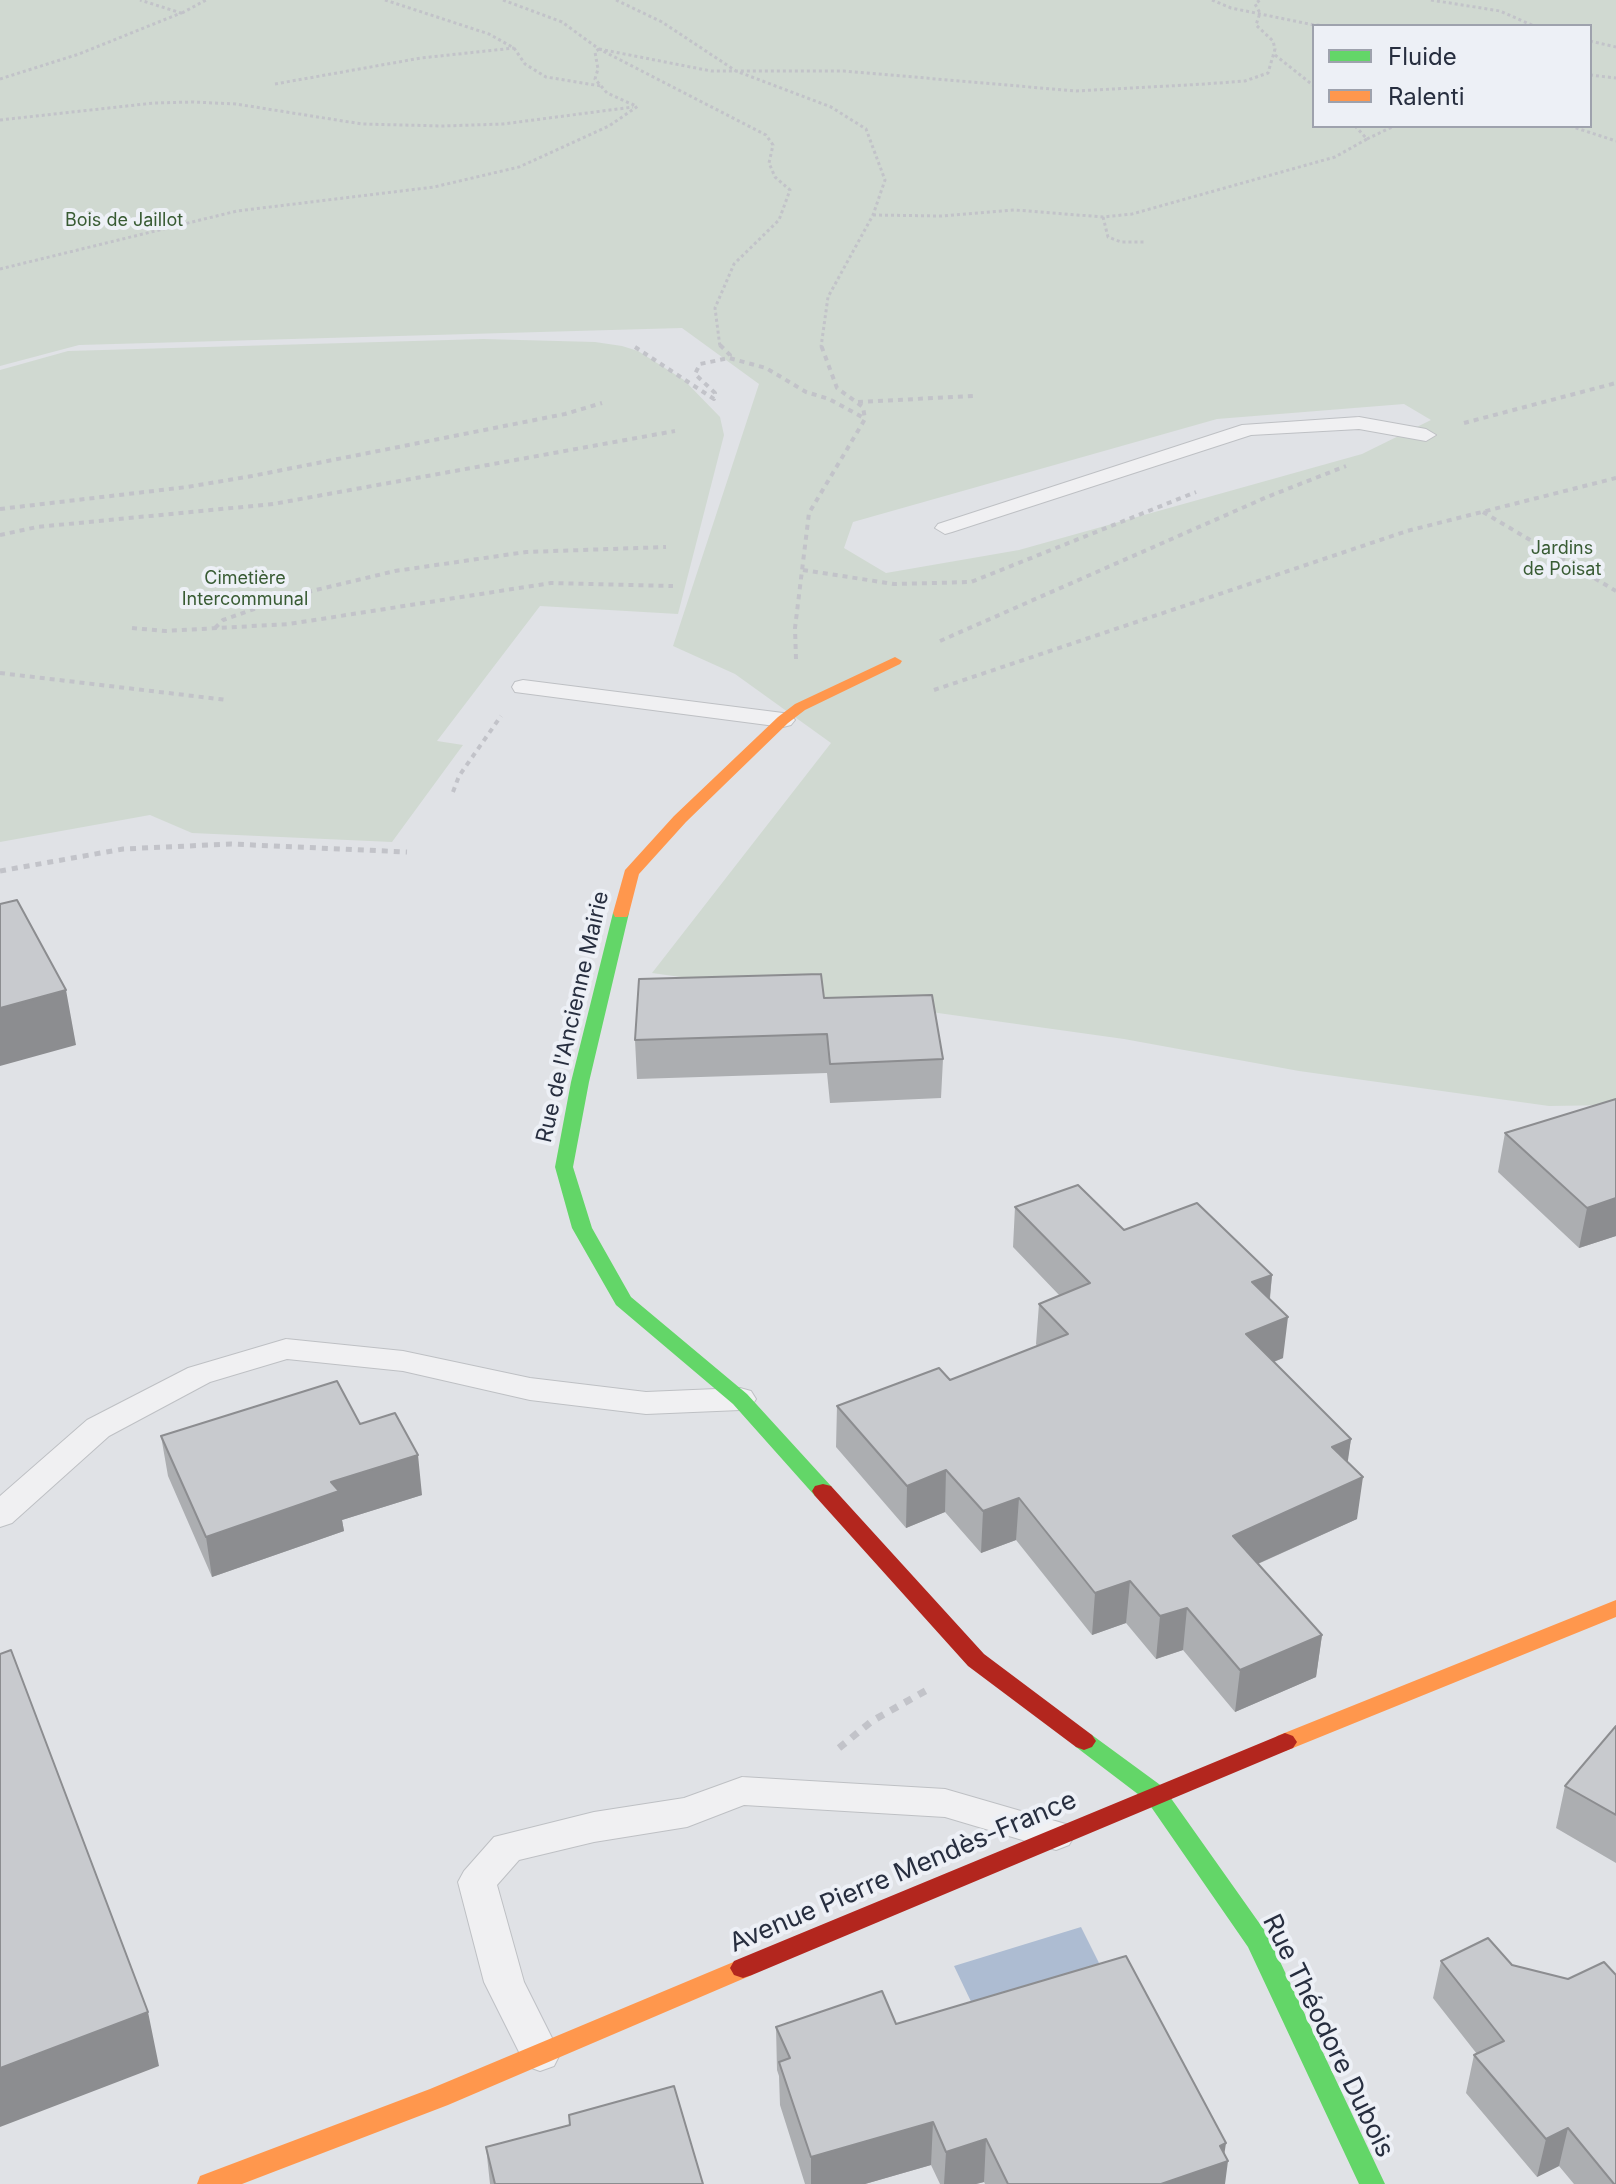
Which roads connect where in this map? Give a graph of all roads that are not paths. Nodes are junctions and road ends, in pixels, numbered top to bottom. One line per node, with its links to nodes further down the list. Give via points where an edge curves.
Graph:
1 (1426, 435): 2 (lane, via 1359,423 1249,429)
2 (945, 528)
3 (895, 661): 5 (street, Rue de l'Ancienne Mairie)
4 (523, 687): 5 (lane)
5 (792, 714): 6 (street, Rue de l'Ancienne Mairie, via 631,873 564,1167 582,1228 623,1301)
6 (740, 1399): 7 (lane, via 631,1401 530,1389 403,1361 286,1349 199,1375 98,1428); 9 (street, Rue de l'Ancienne Mairie, via 976,1660)
7 (0, 1515)
8 (1616, 1608): 9 (street, Avenue Pierre Mendès-France)
9 (1155, 1794): 10 (street, Avenue Pierre Mendès-France); 13 (street, Rue Théodore Dubois, via 1258,1941)
10 (1057, 1835): 11 (street, Avenue Pierre Mendès-France); 11 (lane, via 945,1803 742,1791 687,1812 507,1848 477,1882 504,1982)
11 (540, 2054): 12 (street, Avenue Pierre Mendès-France)
12 (210, 2184)
13 (1372, 2184)

